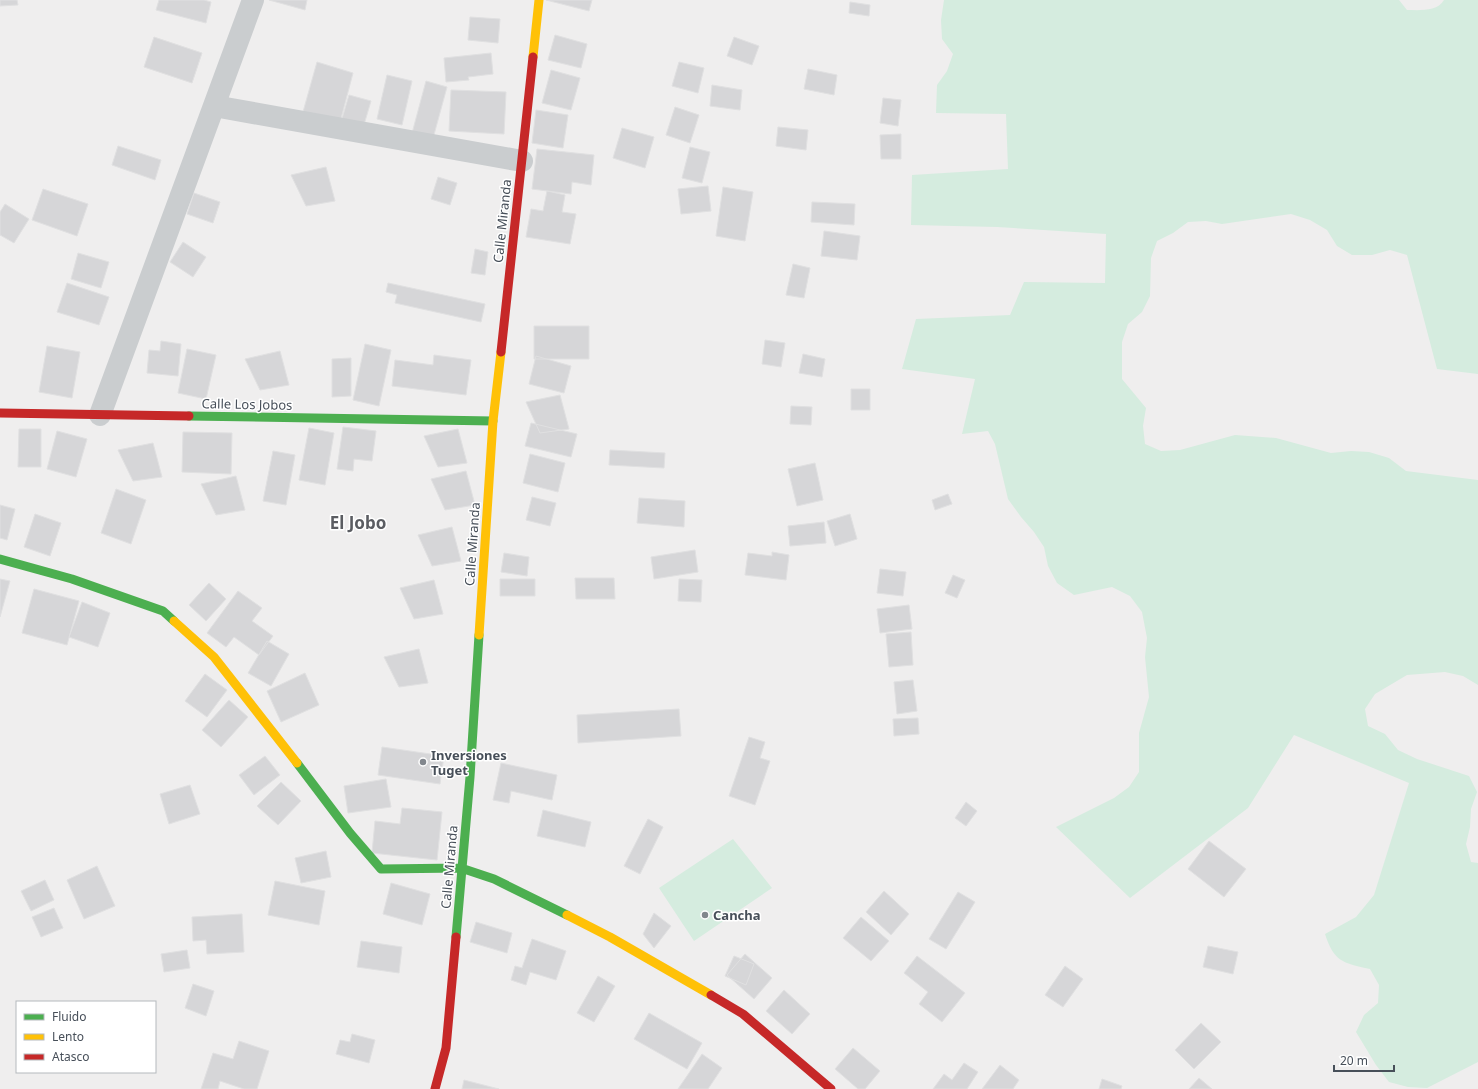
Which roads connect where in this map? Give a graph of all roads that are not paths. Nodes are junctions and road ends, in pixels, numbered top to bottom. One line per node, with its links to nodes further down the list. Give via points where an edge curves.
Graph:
1 (253, 0): 3 (street)
2 (539, 0): 4 (street, Calle Miranda)
3 (214, 106): 4 (street); 6 (street)
4 (522, 161): 7 (street, Calle Miranda)
5 (0, 413): 6 (street, Calle Los Jobos)
6 (100, 415): 7 (street, Calle Los Jobos)
7 (493, 421): 9 (street, Calle Miranda)
8 (0, 558): 9 (street, via 72,579 163,611 214,657 350,833 381,869)
9 (461, 868): 10 (street, Calle Miranda, via 446,1048); 11 (street, via 494,879 610,937 743,1014)
10 (434, 1089)
11 (831, 1089)

